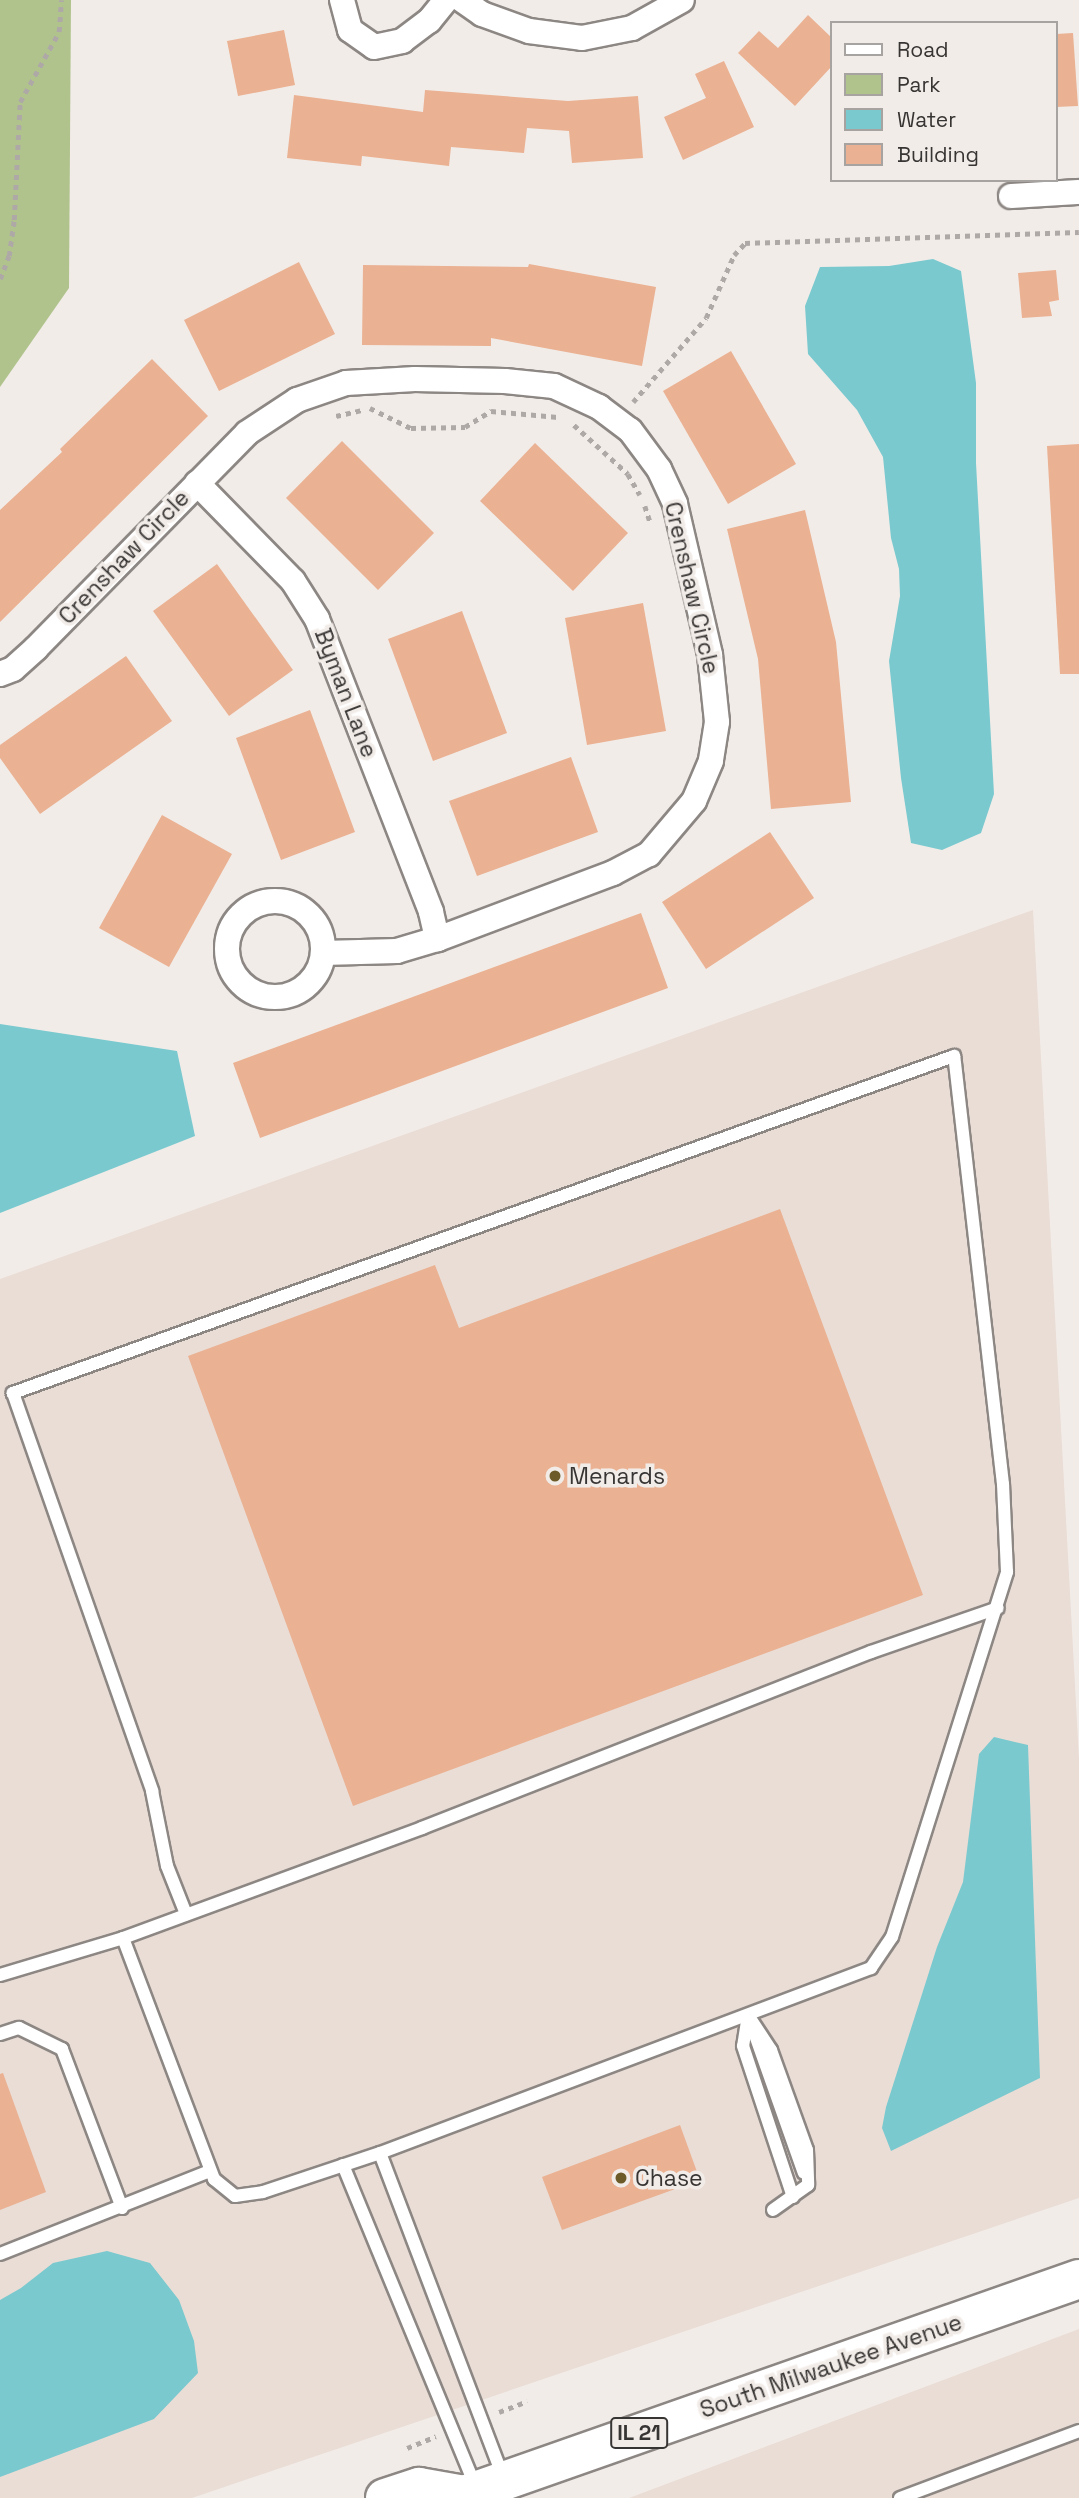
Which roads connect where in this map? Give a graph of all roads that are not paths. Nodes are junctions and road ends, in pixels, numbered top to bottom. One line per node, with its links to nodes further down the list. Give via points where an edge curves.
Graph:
1 (342, 0): 2 (street, via 350,30 374,47 401,41 429,21)
2 (446, 0)
3 (462, 0): 4 (street, via 482,14 529,31 582,38 632,28)
4 (682, 0)
5 (1079, 192): 6 (street)
6 (1011, 196)
7 (197, 483): 8 (street, Crenshaw Circle, via 36,648 13,669); 9 (street, Byman Lane, via 293,581 317,619 431,912); 9 (street, Crenshaw Circle, via 247,433 297,400 346,383 415,379 554,386 618,420 659,469 675,504 716,691 711,761 694,801 649,854 613,873)
8 (0, 674)
9 (437, 939): 10 (street, Crenshaw Circle, via 397,951)
10 (323, 953)
11 (998, 1608): 12 (lane, via 871,1652 422,1828); 12 (lane, via 1007,1572 1003,1484 954,1056 13,1393 152,1791 167,1866); 15 (lane, via 892,1937 871,1968)
12 (186, 1914): 13 (lane)
13 (123, 1938): 14 (lane); 19 (lane)
14 (0, 1975)
15 (748, 2015): 17 (lane); 20 (lane, via 743,2046); 20 (lane, via 771,2050 807,2150 808,2185)
16 (0, 2034): 21 (lane, via 19,2028 62,2049)
17 (380, 2153): 18 (lane); 26 (lane)
18 (343, 2165): 19 (lane, via 263,2192 235,2196); 26 (lane)
19 (210, 2171): 21 (lane)
20 (793, 2197): 22 (lane)
21 (122, 2208): 23 (lane)
22 (773, 2210)
23 (0, 2254)
24 (1079, 2278): 26 (main road, South Milwaukee Avenue / IL 21)
25 (1079, 2431): 28 (lane)
26 (483, 2493): 27 (main road, South Milwaukee Avenue / IL 21, via 419,2487)
27 (385, 2498)
28 (900, 2498)

